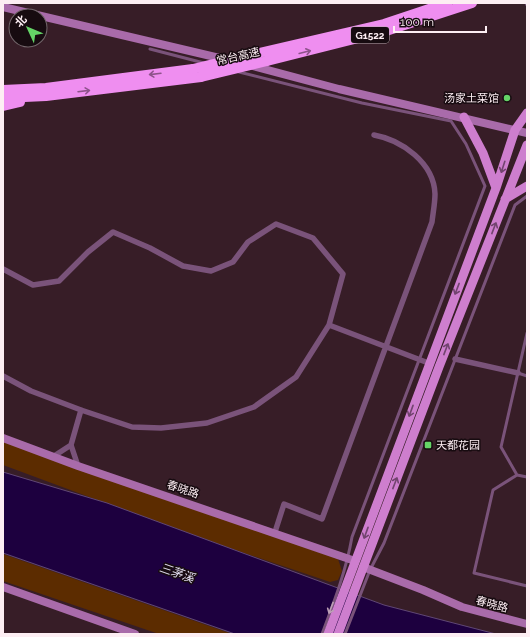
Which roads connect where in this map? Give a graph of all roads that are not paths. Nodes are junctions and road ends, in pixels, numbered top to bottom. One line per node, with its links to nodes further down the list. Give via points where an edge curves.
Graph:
1 (447, 3): 5 (highway, 常台高速 / G1522, one-way to 5, bridge, via 384,24 193,69 46,88)
2 (472, 3): 6 (highway, 常台高速 / G1522, one-way to 2, bridge, via 201,77 386,31)
3 (3, 8): 10 (street)
4 (150, 49): 24 (lane, via 362,103 451,121 466,144 485,186)
5 (3, 90)
6 (46, 96): 7 (highway, 常台高速 / G1522); 8 (highway)
7 (3, 98)
8 (3, 106)
9 (527, 113): 11 (main road)
10 (464, 117): 11 (street); 16 (main road)
11 (515, 130): 12 (street); 16 (main road, one-way to 16)
12 (527, 133)
13 (374, 135): 22 (street, via 388,138 413,153 428,171 435,193 432,222)
14 (527, 145): 18 (main road)
15 (527, 186): 18 (main road)
16 (496, 188): 25 (main road, one-way to 25)
17 (527, 196): 23 (lane, via 514,205)
18 (505, 199): 26 (main road, one-way to 18)
19 (3, 269): 20 (street, via 33,284 59,281 113,232 183,266 211,271 233,262 248,242 276,224 313,238 343,274)
20 (329, 325): 22 (street); 30 (street, via 296,377 254,408 207,423 161,428 132,427)
21 (527, 333): 27 (lane)
22 (387, 347): 24 (street); 37 (street, via 322,519 284,504)
23 (455, 359): 27 (street); 38 (lane, via 384,543)
24 (419, 360): 25 (street); 38 (lane, via 352,537)
25 (429, 364): 26 (street); 38 (main road, one-way to 38)
26 (439, 367): 38 (main road, one-way to 26)
27 (518, 373): 29 (lane); 35 (lane, via 501,447)
28 (3, 376): 30 (street, via 31,391)
29 (527, 376)
30 (81, 410): 32 (street)
31 (3, 438): 33 (street, 春晓路)
32 (71, 445): 33 (street); 34 (street)
33 (54, 456): 34 (street, 春晓路)
34 (78, 466): 37 (street, 春晓路)
35 (517, 475): 36 (lane); 40 (lane, via 493,490 474,573)
36 (527, 477)
37 (275, 532): 38 (street, 春晓路)
38 (359, 564): 39 (main road); 39 (lane); 42 (street, 春晓路, via 462,607)
39 (352, 585): 44 (lane, one-way to 44); 45 (main road); 46 (main road); 47 (lane)
40 (527, 586)
41 (3, 587): 43 (street)
42 (527, 624)
43 (135, 634)
44 (322, 634)
45 (328, 634)
46 (338, 634)
47 (345, 634)

